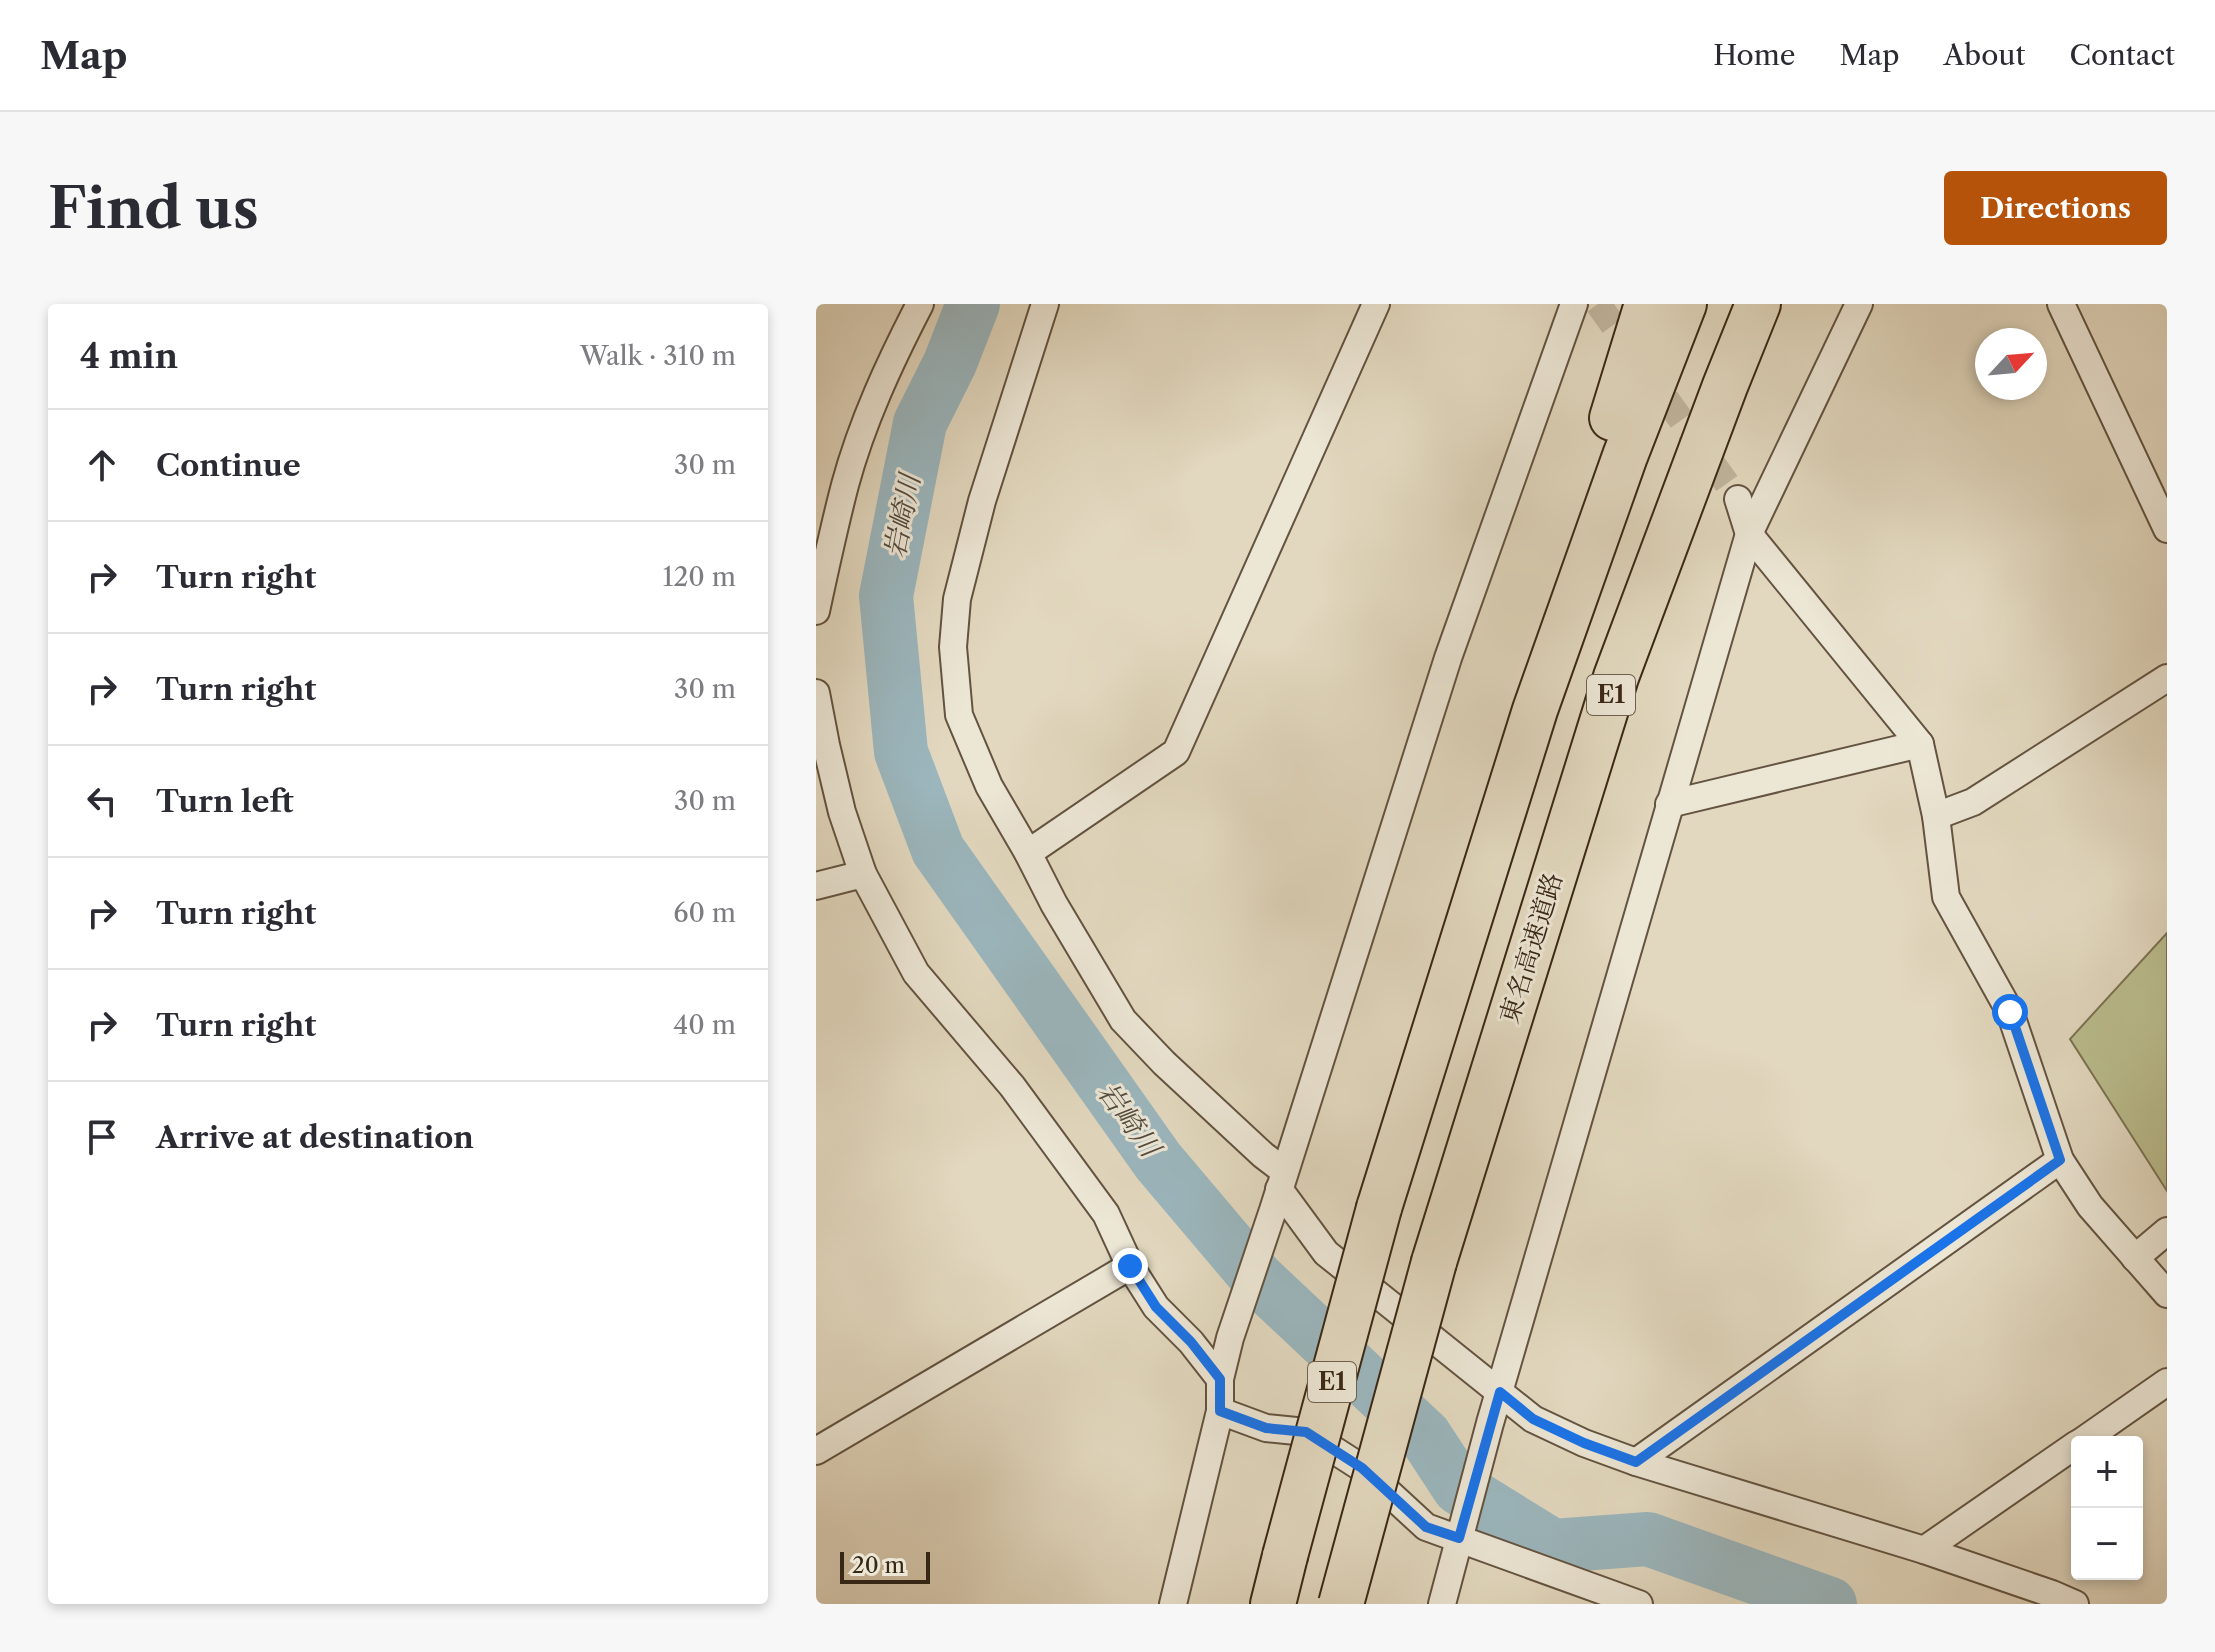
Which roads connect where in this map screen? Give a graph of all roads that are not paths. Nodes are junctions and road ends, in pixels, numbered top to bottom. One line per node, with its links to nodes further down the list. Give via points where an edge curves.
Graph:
1 (920, 304): 13 (street, via 890,362 850,470)
2 (1045, 304): 19 (street, via 982,501 957,599 953,647 959,715 989,786)
3 (1376, 304): 19 (street, via 1176,752)
4 (1574, 304): 24 (street, via 1448,658)
5 (1647, 304): 22 (highway, via 1524,702)
6 (1684, 304): 22 (highway, E1, via 1535,710)
7 (1758, 304): 41 (highway, 東名高速道路 / E1, bridge, via 1616,677 1434,1262)
8 (1859, 304): 12 (street)
9 (2061, 304): 11 (street)
10 (1738, 499): 12 (street)
11 (2167, 529)
12 (1749, 534): 16 (street); 17 (street)
13 (816, 611)
14 (2167, 678): 18 (street, via 1973,802)
15 (816, 693): 20 (street, via 842,812)
16 (1920, 744): 17 (street); 18 (street)
17 (1669, 804): 31 (street)
18 (1936, 816): 23 (street, via 1946,897 2010,1012)
19 (1028, 853): 24 (street, via 1123,1020 1263,1155)
20 (863, 874): 21 (street); 27 (street, via 916,973 1050,1137 1106,1214)
21 (816, 886)
22 (1421, 1069): 40 (highway, E1, bridge)
23 (2060, 1160): 26 (street, via 2090,1206); 36 (street)
24 (1279, 1190): 29 (street); 31 (street, via 1326,1253)
25 (2167, 1231): 26 (street)
26 (2135, 1258): 28 (street)
27 (1130, 1266): 29 (street, via 1156,1307); 35 (street)
28 (2167, 1294)
29 (1220, 1379): 32 (street)
30 (2167, 1382): 33 (street)
31 (1500, 1392): 36 (street, via 1533,1419); 37 (street)
32 (1220, 1411): 37 (street, via 1266,1428 1306,1432 1362,1468 1426,1527); 39 (street)
33 (2089, 1436)
34 (2071, 1449): 38 (street)
35 (816, 1451)
36 (1636, 1462): 38 (street)
37 (1459, 1538): 42 (street); 43 (street)
38 (1924, 1550): 44 (street)
39 (1173, 1604)
40 (1273, 1604)
41 (1341, 1604)
42 (1442, 1604)
43 (1639, 1604)
44 (2075, 1604)

